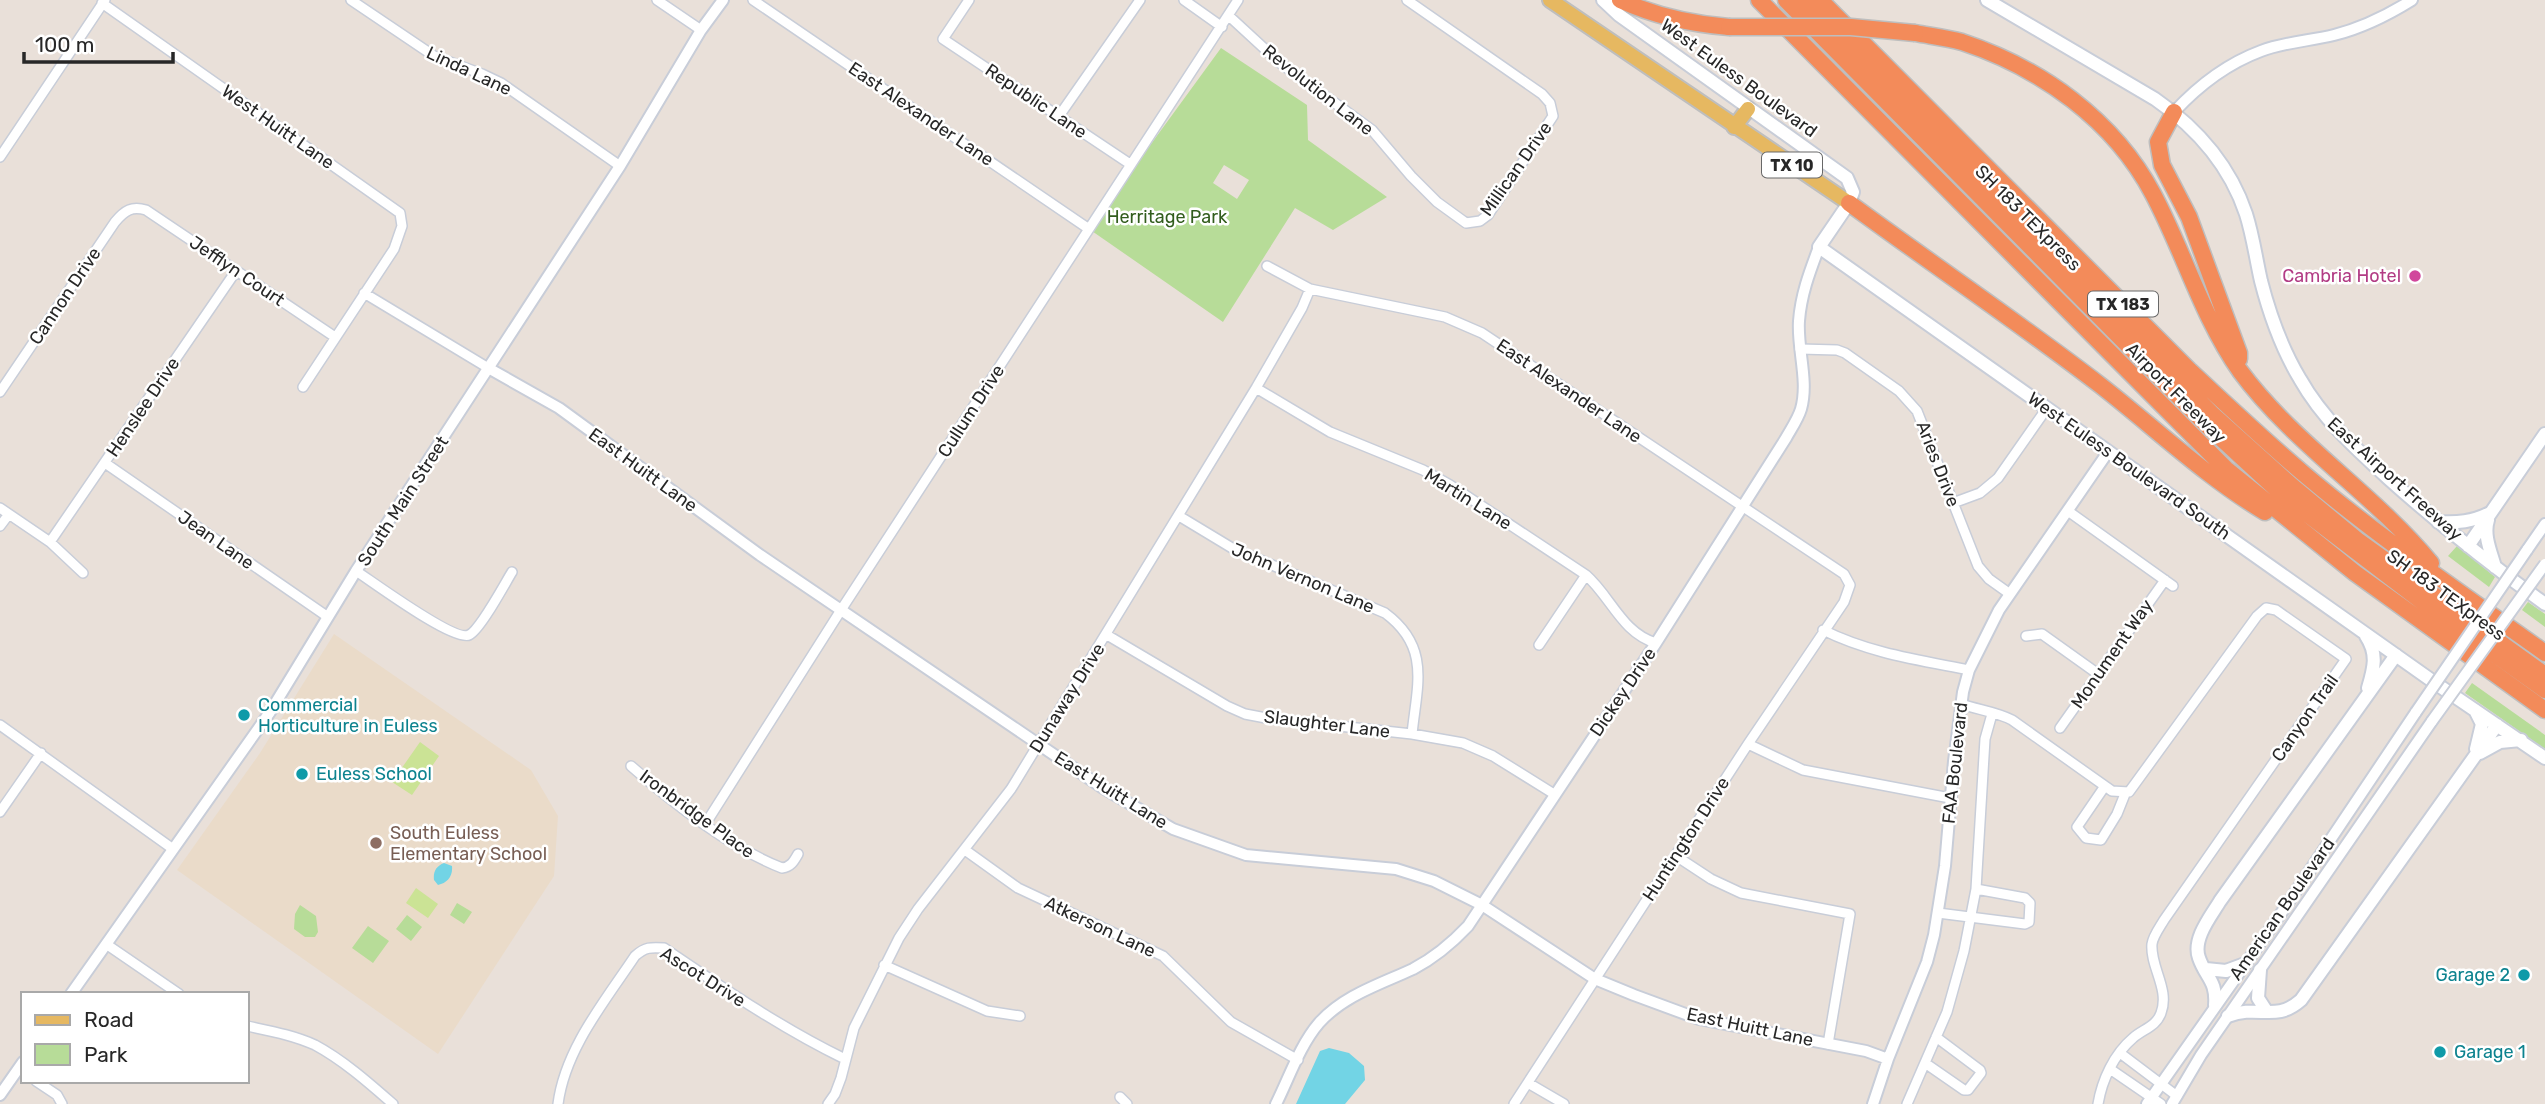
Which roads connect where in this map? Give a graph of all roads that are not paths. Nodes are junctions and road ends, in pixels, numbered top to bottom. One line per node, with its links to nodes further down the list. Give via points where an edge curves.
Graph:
1 (351, 0): 29 (street, Linda Lane, via 434,56 510,89)
2 (657, 0): 22 (street)
3 (723, 0): 22 (street, South Main Street)
4 (753, 0): 33 (street, East Alexander Lane)
5 (969, 0): 25 (street, Republic Lane, via 943,39)
6 (1139, 0): 25 (street)
7 (1184, 0): 21 (street)
8 (1238, 0): 20 (street, Cullum Drive)
9 (1408, 0): 32 (street, Millican Drive, via 1550,103 1553,116 1488,215)
10 (1550, 0): 26 (main road, TX 10)
11 (1603, 0): 23 (main road, West Euless Boulevard)
12 (1620, 0): 42 (highway, bridge, via 1689,23 1851,27 1959,41 1997,54 2058,88 2111,135 2134,163)
13 (1759, 0): 60 (highway, Airport Freeway / TX 183, via 2190,435)
14 (1786, 0): 87 (highway, SH 183 TEXpress, via 2209,428 2285,497)
15 (1805, 0): 86 (highway, SH 183 TEXpress, via 2233,433 2357,540)
16 (1820, 0): 70 (highway, Airport Freeway / TX 183, via 2243,420 2321,488)
17 (1987, 0): 24 (main road, East Airport Freeway)
18 (2412, 0): 24 (street, via 2351,30 2263,50 2237,61 2193,92)
19 (104, 2): 27 (street); 38 (street, West Huitt Lane, via 400,213 400,236)
20 (1229, 16): 21 (street, Cullum Drive); 32 (street, Revolution Lane, via 1280,63 1372,130 1419,185)
21 (1222, 27): 28 (street, Cullum Drive)
22 (701, 30): 29 (street, South Main Street)
23 (1748, 109): 26 (main road); 30 (main road, West Euless Boulevard, via 1847,178 1853,192)
24 (2174, 112): 42 (highway, via 2158,142 2162,164 2200,245 2239,353); 57 (main road, East Airport Freeway, via 2213,151 2237,190 2281,344 2315,404 2366,458)
25 (1059, 116): 28 (street, Republic Lane)
26 (1734, 127): 30 (main road, TX 10)
27 (0, 157)
28 (1130, 164): 33 (street, Cullum Drive)
29 (620, 166): 41 (street, South Main Street)
30 (1849, 203): 34 (main road, Dickey Drive); 60 (highway, via 2068,361 2240,497)
31 (137, 208): 36 (street, Jefflyn Court); 45 (street, Cannon Drive, via 115,222)
32 (1466, 223)
33 (1089, 229): 73 (street, Cullum Drive)
34 (1819, 247): 40 (street, Dickey Drive, via 1800,304); 46 (main road, West Euless Boulevard South)
35 (1267, 266): 37 (street, East Alexander Lane)
36 (236, 271): 39 (street, Jefflyn Court); 49 (street, Henslee Drive)
37 (1310, 289): 44 (street, Dunaway Drive); 51 (street, East Alexander Lane, via 1434,315 1482,333)
38 (364, 293): 39 (street); 41 (street)
39 (335, 337): 43 (street)
40 (1800, 349): 50 (street, Aries Drive, via 1845,353 1904,396 1924,423); 51 (street, Dickey Drive, via 1801,409)
41 (490, 369): 65 (street, South Main Street); 73 (street, East Huitt Lane, via 559,408)
42 (2239, 369): 70 (highway, via 2289,428 2406,533)
43 (303, 387)
44 (1256, 387): 56 (street, Dunaway Drive); 69 (street, Martin Lane, via 1330,432 1450,485)
45 (0, 392)
46 (2047, 408): 48 (main road, West Euless Boulevard South); 50 (street, via 1998,478 1980,493)
47 (2545, 434): 54 (main road)
48 (2108, 452): 53 (street, FAA Boulevard); 76 (main road, West Euless Boulevard South)
49 (105, 463): 61 (street, Henslee Drive); 74 (street, Jean Lane)
50 (1953, 503): 71 (street, Aries Drive, via 1978,566)
51 (1742, 506): 68 (street, East Alexander Lane); 79 (street, Dickey Drive)
52 (0, 508): 55 (street)
53 (2068, 511): 71 (street, FAA Boulevard); 85 (street, Monument Way, via 2169,583)
54 (2491, 513): 57 (main road, via 2476,520); 62 (main road); 64 (main road, via 2486,527)
55 (9, 514): 59 (street); 61 (street)
56 (1179, 516): 77 (street, Dunaway Drive); 96 (street, John Vernon Lane, via 1232,548 1385,613 1396,622 1416,653)
57 (2438, 522): 62 (main road, East Airport Freeway)
58 (2545, 524): 119 (street, American Boulevard, bridge)
59 (0, 526)
60 (2312, 540): 91 (highway, Airport Freeway / TX 183)
61 (50, 542): 67 (street)
62 (2468, 546): 64 (main road, East Airport Freeway)
63 (2545, 564): 122 (street, American Boulevard, bridge)
64 (2495, 567): 72 (main road, East Airport Freeway)
65 (356, 571): 66 (street, via 443,629 465,636 483,619); 74 (street, South Main Street)
66 (512, 572)
67 (83, 573)
68 (1844, 574): 75 (street, Huntington Drive, via 1850,592)
69 (1586, 575): 79 (street, Martin Lane, via 1635,634); 80 (street)
70 (2448, 584): 81 (highway, Airport Freeway / TX 183)
71 (2010, 594): 83 (street, FAA Boulevard)
72 (2543, 601)
73 (841, 610): 98 (street, East Huitt Lane); 109 (street, Cullum Drive)
74 (328, 617): 110 (street, South Main Street, via 270,712)
75 (1823, 630): 83 (street, via 1871,650); 99 (street, Huntington Drive)
76 (2364, 632): 82 (main road, West Euless Boulevard South); 88 (main road, via 2375,654)
77 (1107, 635): 96 (street, Slaughter Lane, via 1245,714); 98 (street, Dunaway Drive)
78 (2026, 636): 85 (street, via 2042,634)
79 (1656, 643): 105 (street, Dickey Drive)
80 (1539, 645)
81 (2545, 653)
82 (2396, 655): 84 (main road, West Euless Boulevard South); 88 (main road)
83 (1969, 670): 89 (street, FAA Boulevard)
84 (2418, 671): 88 (main road, via 2388,674); 90 (main road, West Euless Boulevard South)
85 (2098, 674): 95 (street, Monument Way)
86 (2545, 675)
87 (2545, 690)
88 (2364, 700): 121 (main road, via 2214,910 2199,942 2198,956)
89 (1961, 704): 92 (street); 107 (street, FAA Boulevard)
90 (2475, 710): 93 (main road); 101 (main road, via 2482,724)
91 (2545, 710)
92 (1992, 714): 104 (street, via 2012,720); 114 (street, via 1985,739)
93 (2497, 724): 97 (main road); 101 (main road)
94 (0, 725): 100 (street)
95 (2060, 728)
96 (1412, 734): 105 (street, Slaughter Lane, via 1480,750)
97 (2521, 740): 101 (main road, via 2488,746); 102 (main road)
98 (1039, 744): 111 (street, Dunaway Drive); 115 (street, East Huitt Lane, via 1152,819 1219,847 1264,858 1396,870 1434,881)
99 (1748, 744): 107 (street, via 1804,770); 113 (street, Huntington Drive)
100 (41, 753): 108 (street); 110 (street)
101 (2474, 757): 127 (main road, via 2315,983 2294,1006)
102 (2545, 758)
103 (631, 766): 109 (street, Ironbridge Place)
104 (2105, 786): 106 (street); 106 (street, via 2077,828 2086,838 2101,840)
105 (1553, 794): 115 (street, Dickey Drive)
106 (2125, 794): 133 (street, Canyon Trail, via 2266,608 2276,610 2346,659 2164,920 2152,942 2161,977 2161,1013)
107 (1950, 798): 116 (street, FAA Boulevard)
108 (0, 812)
109 (706, 823): 112 (street, Ironbridge Place, via 754,857 782,868)
110 (173, 849): 118 (street, South Main Street)
111 (965, 850): 120 (street, Dunaway Drive, via 918,909); 136 (street, Atkerson Lane, via 1018,888 1163,956 1231,1022)
112 (798, 854)
113 (1676, 856): 123 (street, Huntington Drive); 132 (street, via 1741,892 1850,914)
114 (1976, 890): 117 (street); 117 (street, via 2025,898 2030,903 2029,922)
115 (1482, 905): 123 (street, East Huitt Lane); 136 (street, Dickey Drive, via 1450,946 1336,1007 1312,1032)
116 (1938, 913): 117 (street); 135 (street, FAA Boulevard, via 1927,962)
117 (1971, 918): 131 (street)
118 (106, 944): 124 (street, South Main Street); 125 (street)
119 (2245, 964): 121 (main road, via 2226,971); 126 (street, American Boulevard)
120 (884, 965): 128 (street, via 987,1011); 134 (street, Dunaway Drive, via 854,1028)
121 (2206, 970): 126 (main road, via 2215,986)
122 (2260, 970): 127 (main road, via 2258,998); 129 (street, American Boulevard)
123 (1595, 979): 132 (street, East Huitt Lane, via 1699,1019); 141 (street, Huntington Drive)
124 (72, 992)
125 (176, 992)
126 (2215, 1005): 142 (street, American Boulevard)
127 (2267, 1013): 129 (main road, via 2249,1010)
128 (1020, 1016)
129 (2228, 1016): 144 (street, American Boulevard)
130 (248, 1026): 147 (street, via 316,1046)
131 (1936, 1037): 137 (street); 137 (street, via 1981,1073 1964,1090)
132 (1828, 1044): 135 (street, East Huitt Lane)
133 (2120, 1053): 139 (street); 142 (street)
134 (845, 1059): 148 (street, Ascot Drive, via 755,1009 664,948 650,947 635,956 588,1027 570,1061); 149 (street, Dunaway Drive)
135 (1888, 1059): 153 (street, FAA Boulevard)
136 (1297, 1060): 150 (street, Dickey Drive)
137 (1925, 1063): 154 (street)
138 (21, 1068): 143 (street)
139 (2110, 1069): 145 (street); 155 (street)
140 (39, 1083): 146 (street)
141 (1528, 1083): 151 (street, Huntington Drive); 152 (street)
142 (2160, 1084): 144 (street); 145 (street, American Boulevard)
143 (0, 1095)
144 (2175, 1100)
145 (2153, 1102)
146 (62, 1104)
147 (393, 1104)
148 (558, 1104)
149 (828, 1104)
150 (1276, 1104)
151 (1514, 1104)
152 (1564, 1104)
153 (1874, 1104)
154 (1907, 1104)
155 (2098, 1104)

